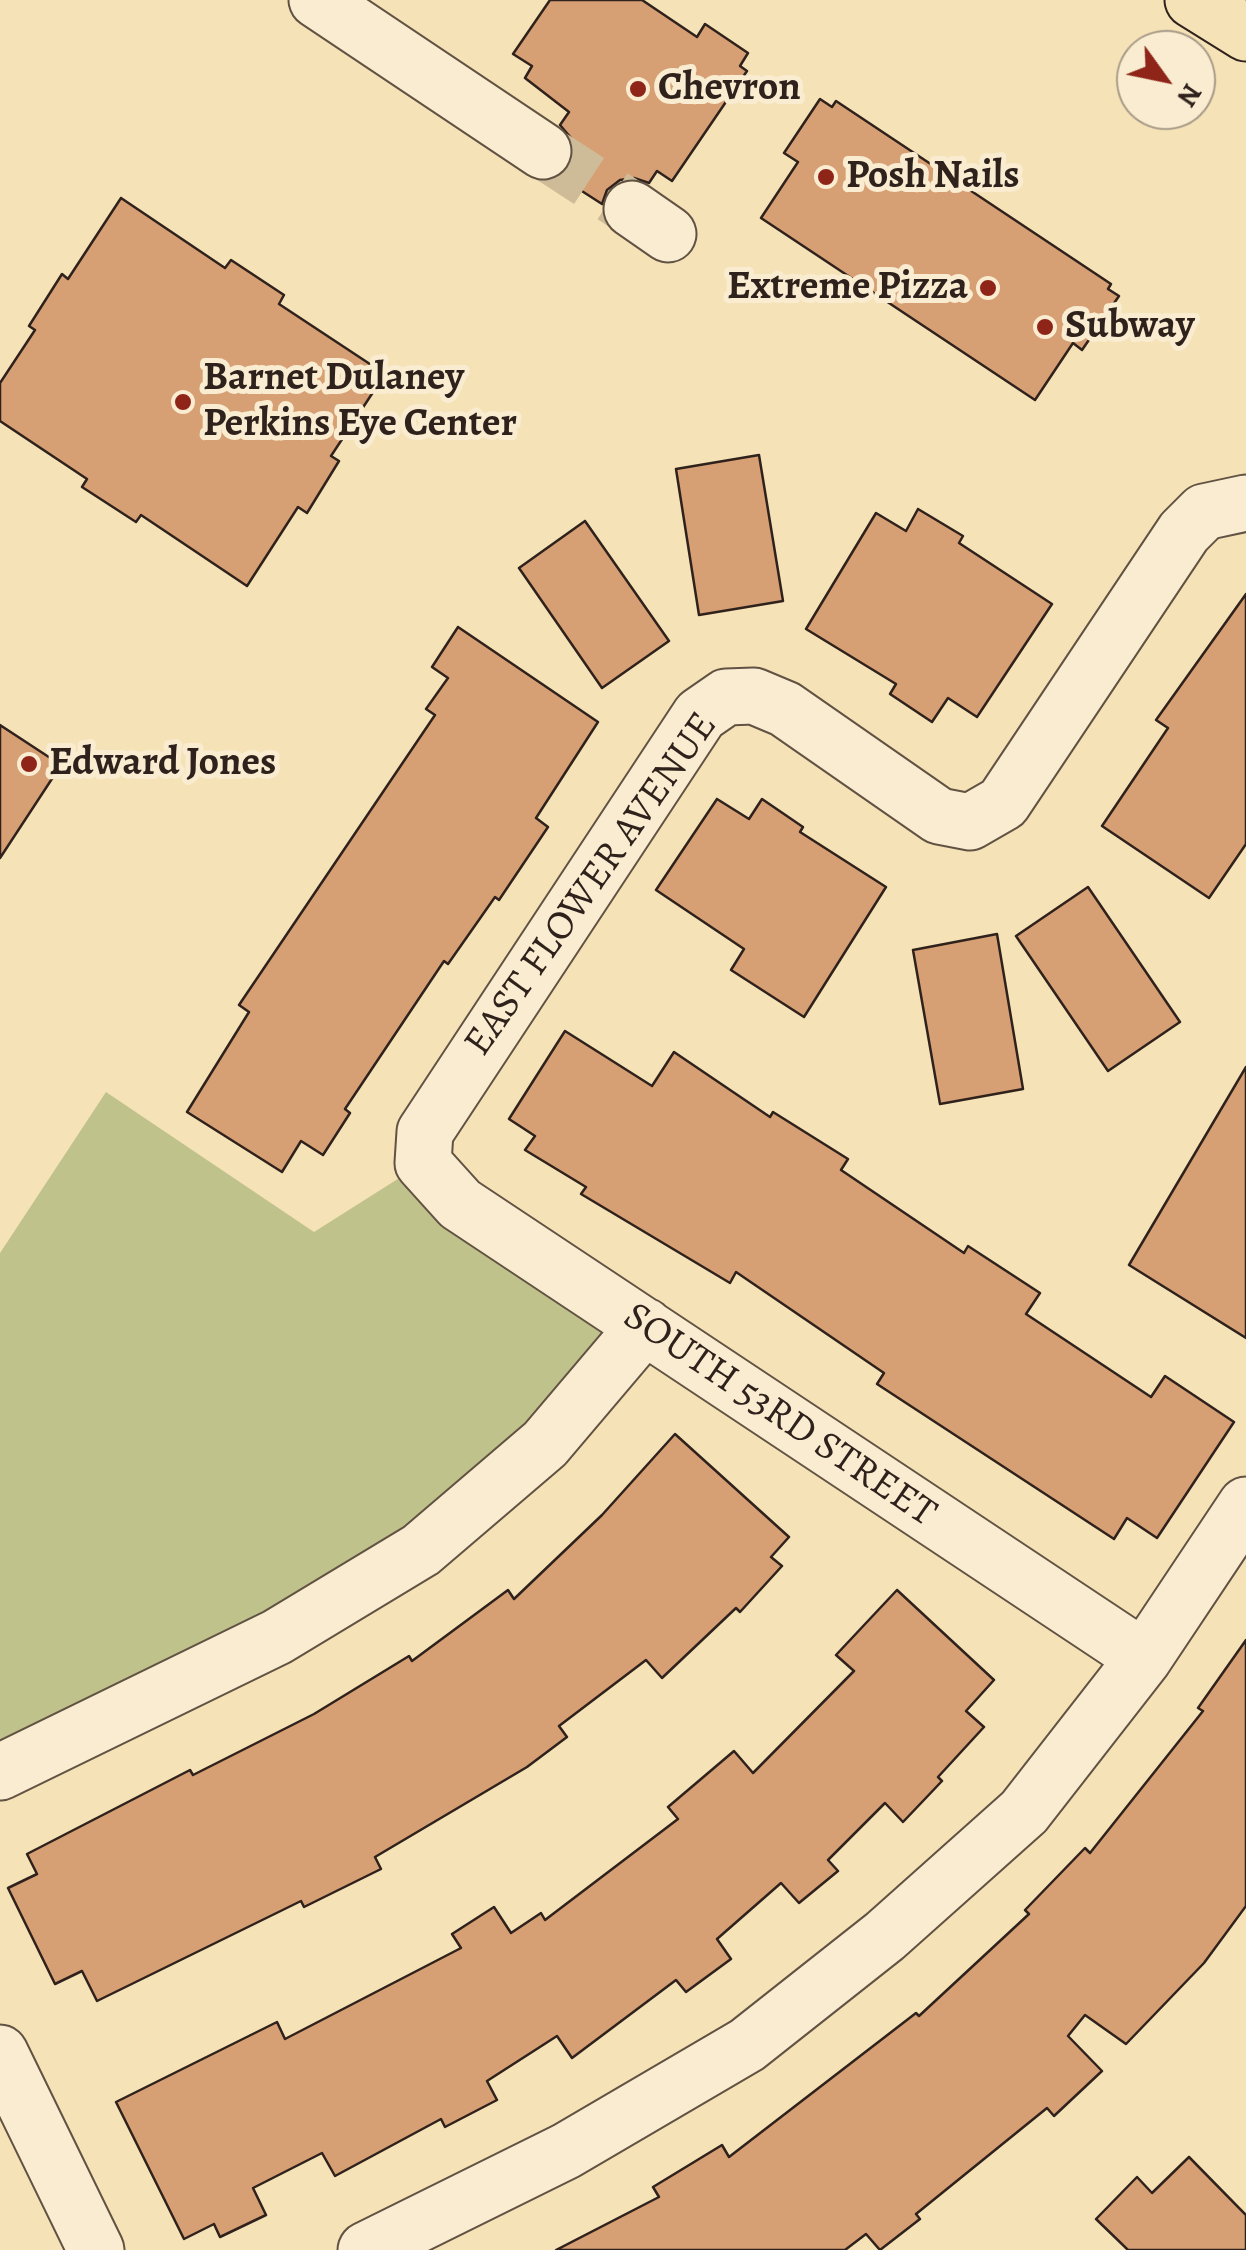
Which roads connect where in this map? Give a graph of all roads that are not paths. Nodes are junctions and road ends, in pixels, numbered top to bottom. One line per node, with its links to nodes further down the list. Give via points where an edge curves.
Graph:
1 (317, 0): 5 (street)
2 (1193, 0): 4 (main road)
3 (441, 31): 5 (street)
4 (1246, 33)
5 (469, 101): 6 (street)
6 (543, 151)
7 (1237, 504): 8 (street, EAST FLOWER AVENUE, via 1204,512 1184,532 1003,803 970,822 939,816 784,709 754,696 726,697 700,715 425,1132)
8 (423, 1164): 9 (street, SOUTH 53RD STREET, via 460,1204)
9 (645, 1326): 11 (street, SOUTH 53RD STREET); 12 (street, via 545,1444 421,1550 277,1637)
10 (1246, 1505): 11 (street)
11 (1144, 1658): 15 (street, via 1024,1812 886,1936 747,2045 566,2151)
12 (0, 1772)
13 (0, 2053): 14 (street)
14 (96, 2250)
15 (366, 2250)

